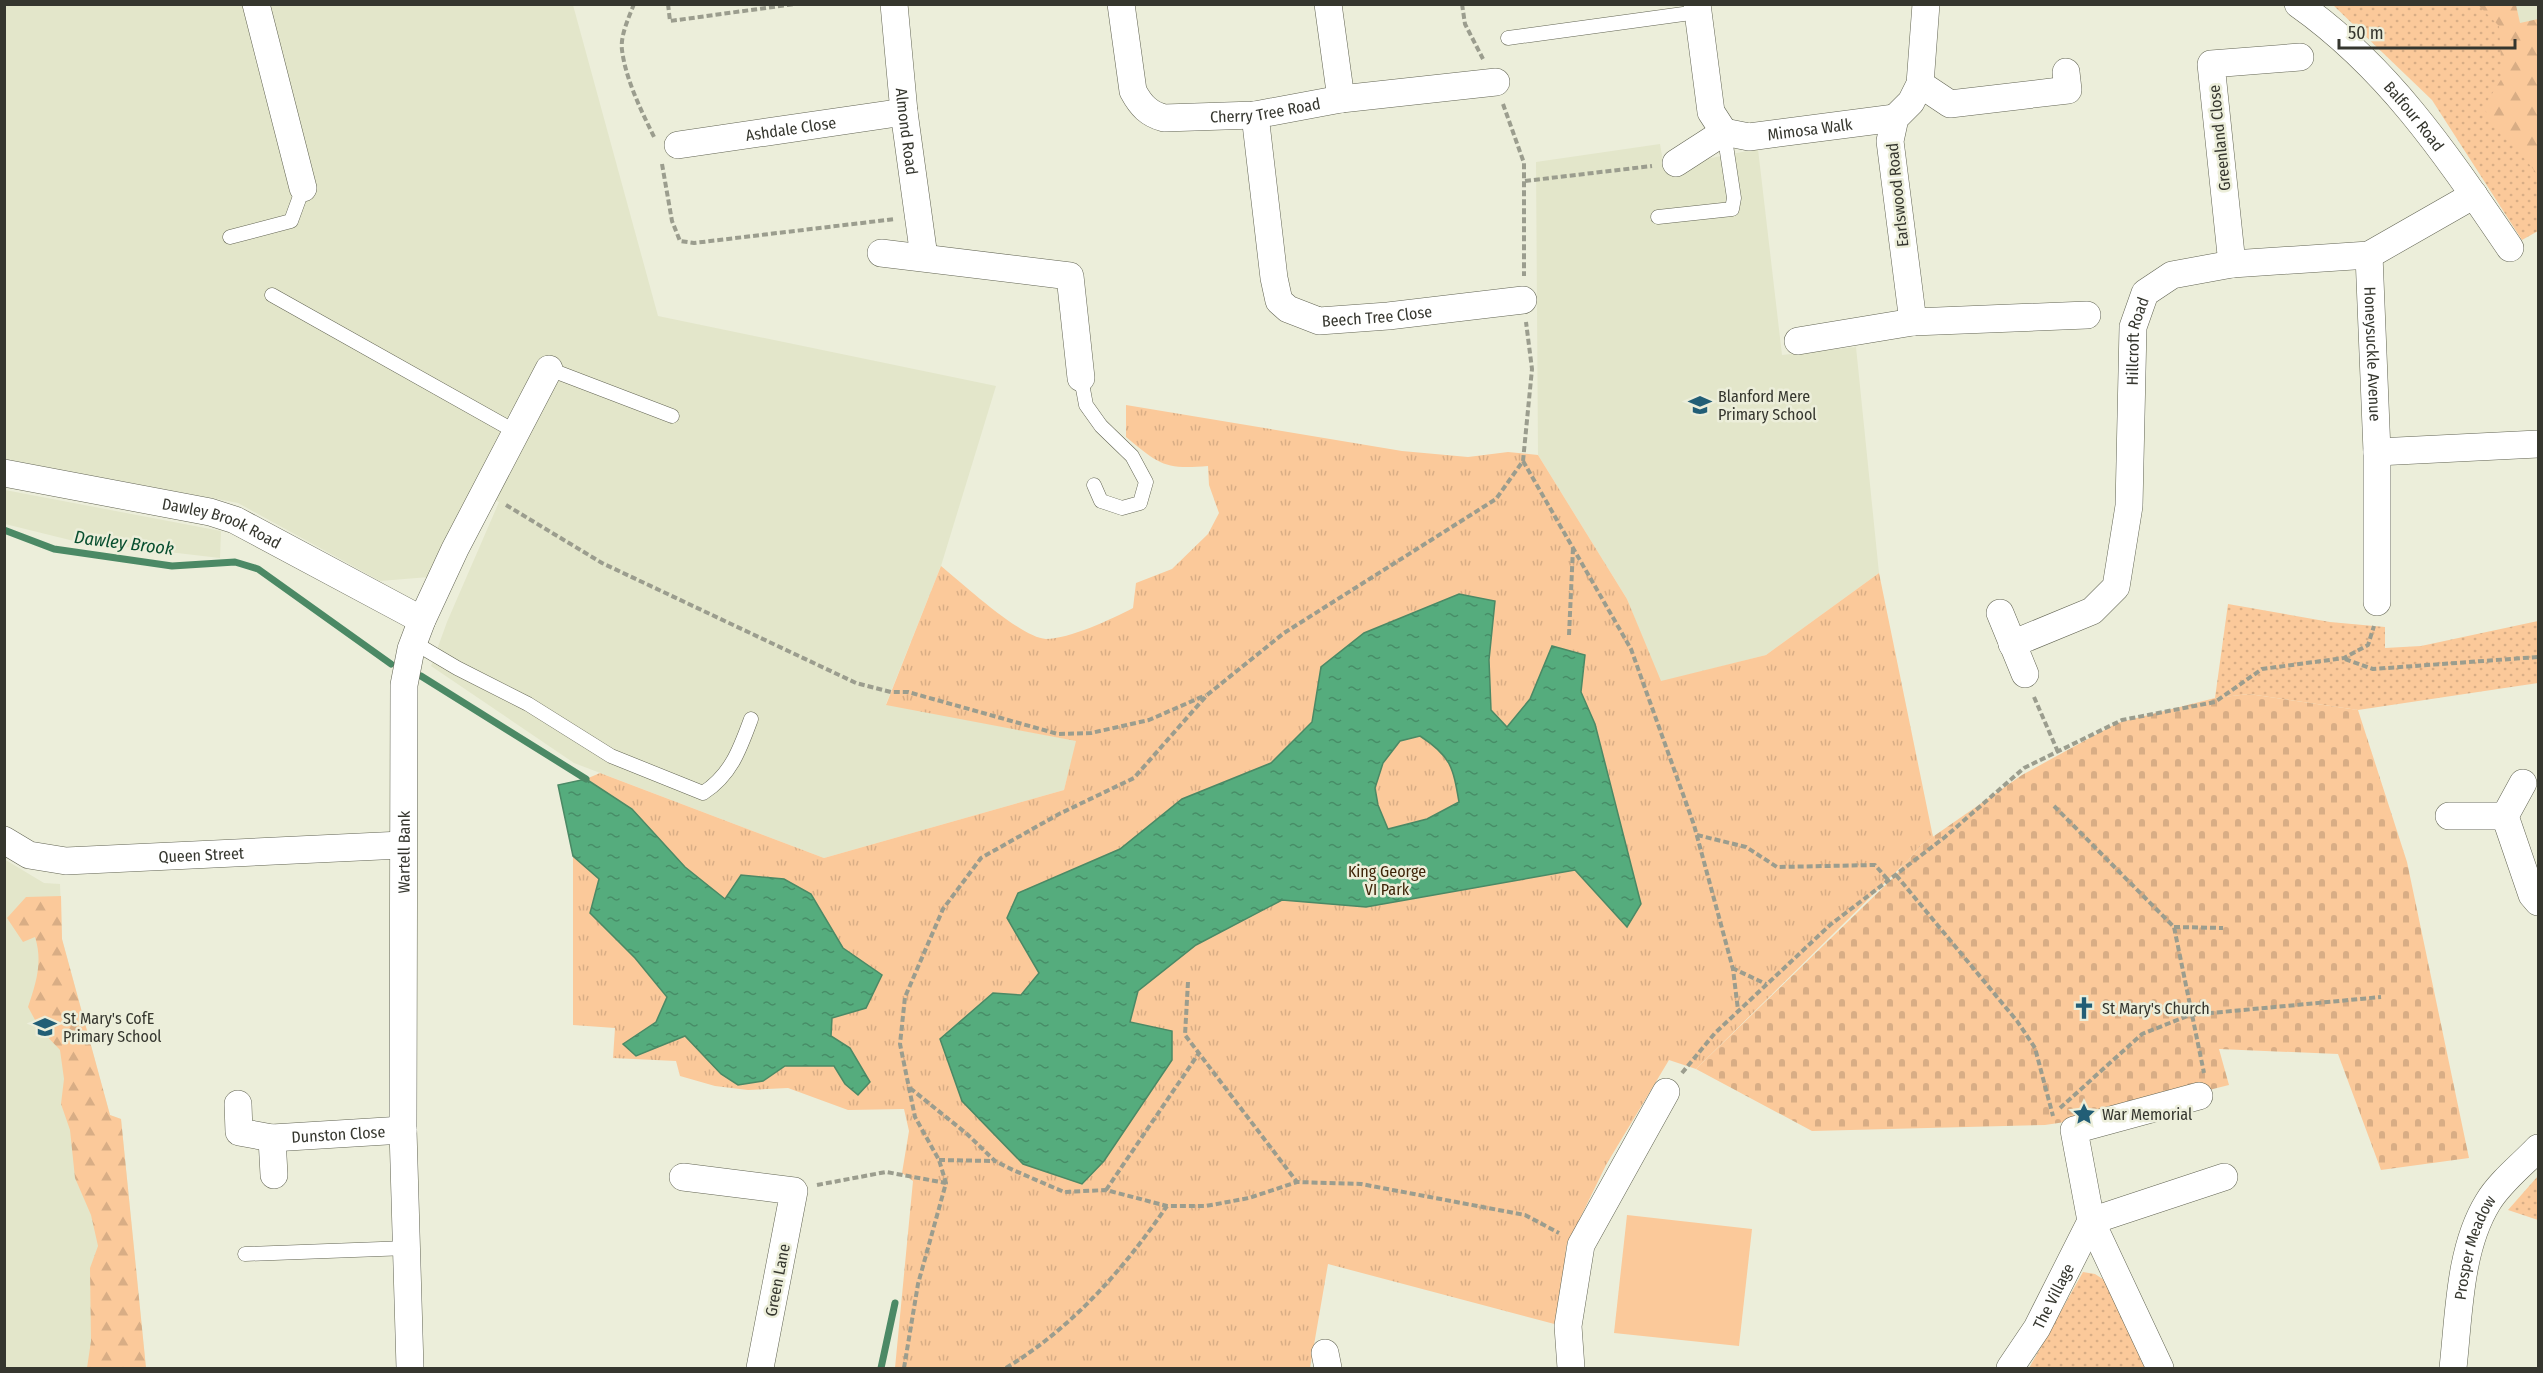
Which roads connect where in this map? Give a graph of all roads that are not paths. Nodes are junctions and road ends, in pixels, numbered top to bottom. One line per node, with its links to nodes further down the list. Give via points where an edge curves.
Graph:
1 (255, 4): 20 (street)
2 (894, 4): 14 (street, Almond Road)
3 (1120, 4): 15 (street, Cherry Tree Road, via 1133,92 1152,115 1188,119)
4 (1328, 4): 13 (street)
5 (1926, 4): 12 (street)
6 (2298, 4): 21 (street, Balfour Road, via 2334,30 2417,116)
7 (1697, 8): 8 (lane); 17 (street, via 1711,112)
8 (1508, 38)
9 (2300, 57): 28 (street, Greenland Close, via 2211,64)
10 (2066, 72): 12 (street, via 2068,90 1950,104)
11 (1496, 82): 13 (street, Cherry Tree Road)
12 (1920, 84): 16 (street, via 1911,102)
13 (1341, 99): 15 (street, Cherry Tree Road)
14 (904, 112): 18 (street, Ashdale Close); 27 (street, Almond Road)
15 (1256, 115): 30 (street, Beech Tree Close, via 1274,278 1279,301 1288,309 1319,321)
16 (1895, 118): 17 (street, Mimosa Walk, via 1749,137); 32 (street, Earlswood Road, via 1890,141 1891,167)
17 (1724, 132): 19 (street); 22 (lane, via 1734,198 1732,209)
18 (666, 152)
19 (1676, 164)
20 (303, 188): 23 (lane, via 291,221)
21 (2474, 195): 24 (street, Balfour Road); 26 (street, Hillcroft Road)
22 (1658, 218)
23 (230, 237)
24 (2510, 248)
25 (881, 253): 27 (street)
26 (2369, 255): 28 (street, Hillcroft Road); 39 (street, Honeysuckle Avenue)
27 (924, 257): 35 (street, via 1070,276)
28 (2232, 264): 45 (street, Hillcroft Road, via 2172,275 2145,293 2133,327 2129,506 2116,587 2092,611)
29 (272, 295): 37 (lane)
30 (1523, 300)
31 (2087, 315): 32 (street)
32 (1913, 322): 33 (street)
33 (1798, 341)
34 (549, 369): 36 (lane); 37 (street, Wartell Bank)
35 (1081, 378): 41 (lane, via 1086,405 1132,456 1146,482 1140,503 1122,508 1101,501)
36 (672, 416)
37 (516, 432): 44 (street, Wartell Bank)
38 (2538, 444): 39 (street)
39 (2377, 452): 42 (street, Honeysuckle Avenue)
40 (4, 473): 44 (street, Dawley Brook Road, via 235,520)
41 (1094, 485)
42 (2377, 602)
43 (2000, 613): 45 (street)
44 (418, 631): 47 (lane, via 457,668 528,704 611,756 703,793 717,784 734,763); 51 (street, Wartell Bank, via 404,686)
45 (2012, 644): 46 (street)
46 (2025, 674)
47 (751, 719)
48 (2523, 783): 50 (street)
49 (2449, 816): 50 (street)
50 (2505, 816): 53 (street, via 2532,895)
51 (402, 845): 52 (street, Queen Street, via 66,861); 57 (street, Wartell Bank)
52 (7, 848)
53 (2538, 902)
54 (2202, 1087): 63 (street, via 2074,1130)
55 (1666, 1092): 68 (street, via 1581,1245 1568,1326)
56 (238, 1104): 58 (street, Dunston Close, via 239,1132)
57 (403, 1130): 58 (street, Dunston Close); 64 (street, Wartell Bank)
58 (272, 1138): 60 (street, Dunston Close)
59 (2538, 1148): 71 (street, Prosper Meadow, via 2489,1200 2477,1224 2462,1286)
60 (274, 1175)
61 (682, 1177): 67 (street, Green Lane, via 794,1191)
62 (2224, 1177): 63 (street)
63 (2091, 1221): 69 (street, The Village, via 2037,1328); 70 (street)
64 (408, 1248): 65 (lane); 66 (street, Wartell Bank)
65 (245, 1254)
66 (410, 1368)
67 (760, 1368)
68 (1571, 1368)
69 (2010, 1368)
70 (2160, 1368)
71 (2454, 1368)

